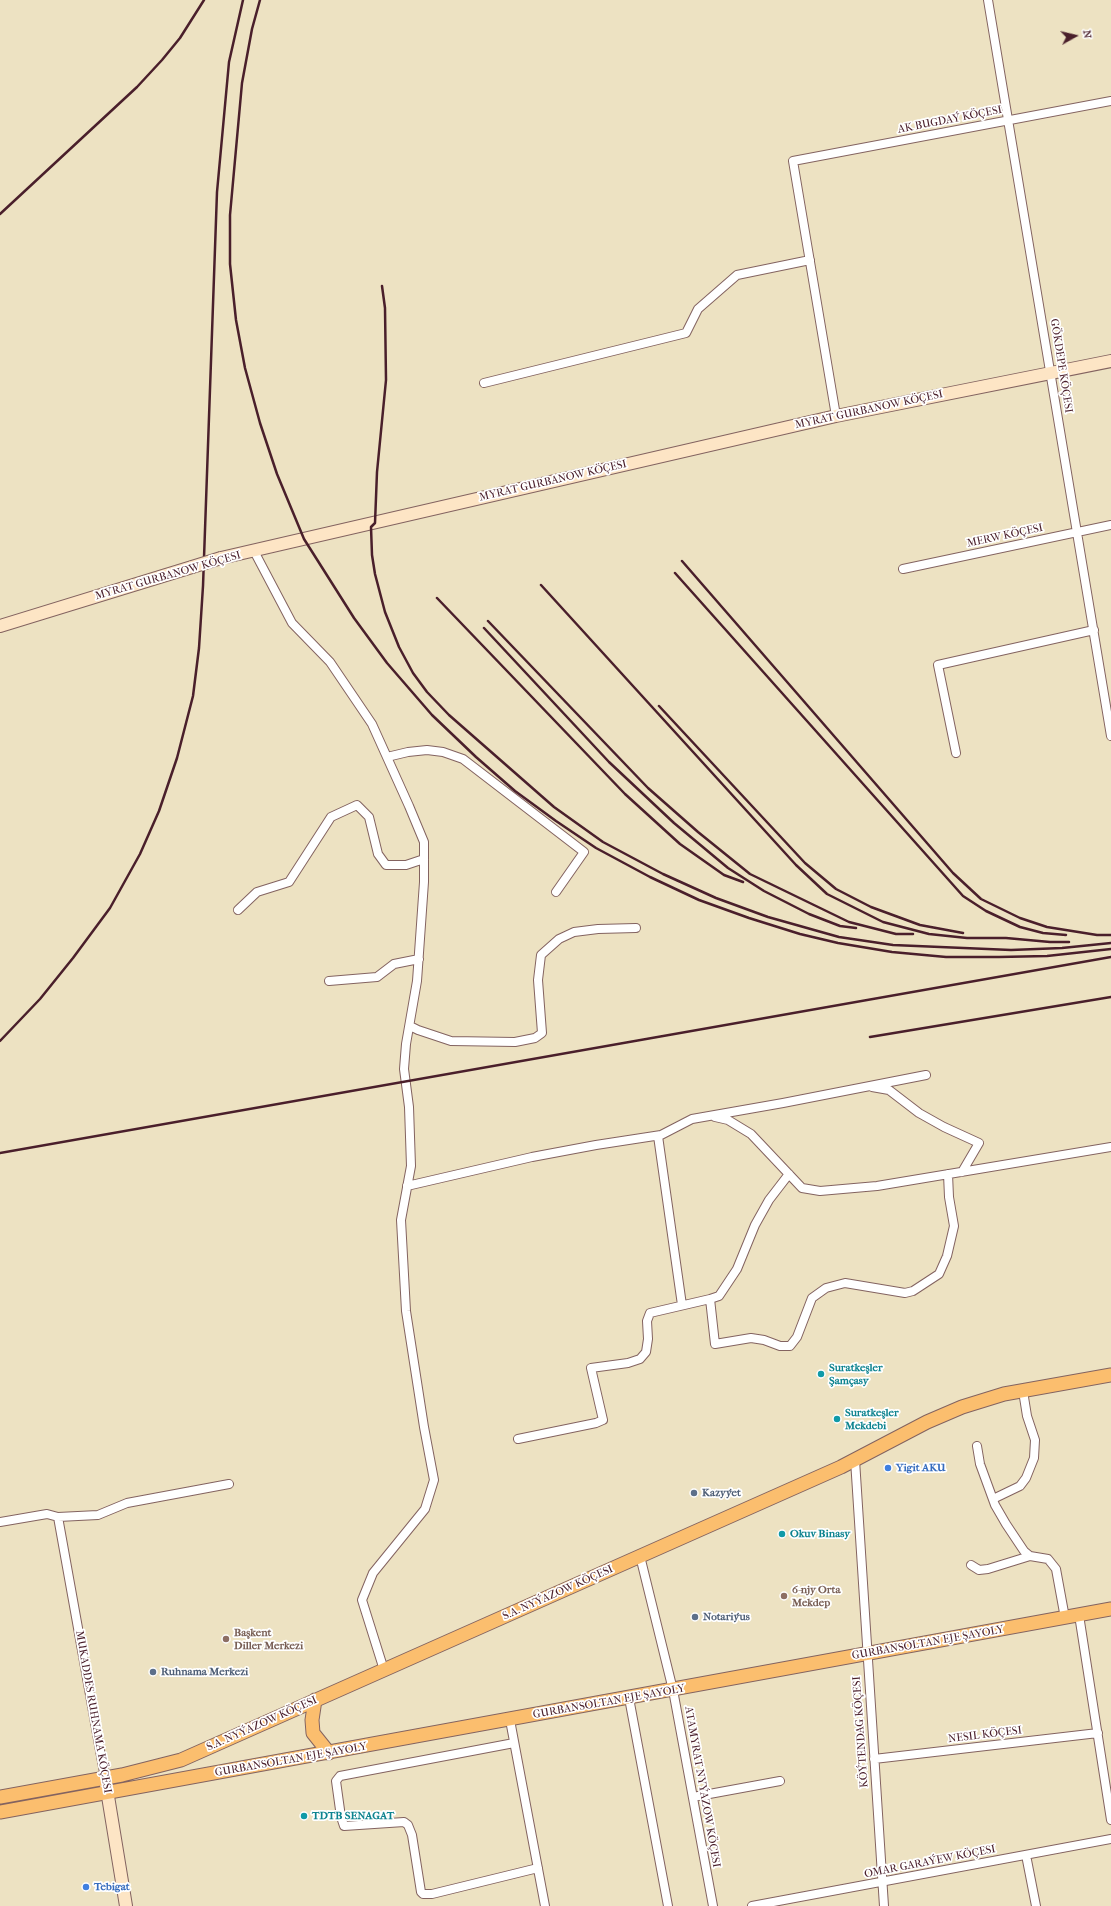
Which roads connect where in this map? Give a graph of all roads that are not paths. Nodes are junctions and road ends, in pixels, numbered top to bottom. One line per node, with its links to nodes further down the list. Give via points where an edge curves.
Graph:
1 (982, 0): 3 (street)
2 (988, 0): 3 (street, GÖKDEPE KÖÇESI)
3 (989, 9): 5 (street, GÖKDEPE KÖÇESI)
4 (1111, 101): 5 (street, AK BUGDAÝ KÖÇESI)
5 (1008, 120): 6 (street, AK BUGDAÝ KÖÇESI, via 793,161); 8 (street, GÖKDEPE KÖÇESI)
6 (810, 260): 9 (street, via 738,275 698,310 686,333); 10 (street)
7 (1111, 361): 8 (street, MYRAT GURBANOW KÖÇESI)
8 (1051, 373): 10 (street, MYRAT GURBANOW KÖÇESI); 12 (street, GÖKDEPE KÖÇESI)
9 (484, 383)
10 (836, 416): 13 (street, MYRAT GURBANOW KÖÇESI)
11 (1111, 525): 12 (street, MERW KÖÇESI)
12 (1077, 532): 14 (street, MERW KÖÇESI); 16 (street, GÖKDEPE KÖÇESI)
13 (254, 551): 15 (street, MYRAT GURBANOW KÖÇESI, bridge, via 221,558); 19 (street, via 292,623 330,662 372,724)
14 (903, 569)
15 (0, 626)
16 (1094, 630): 17 (street, GÖKDEPE KÖÇESI); 18 (street, via 938,665)
17 (1111, 736)
18 (956, 753)
19 (387, 757): 20 (street, via 424,842); 21 (street, via 427,750 463,758 584,852)
20 (424, 859): 22 (street, via 406,865 386,865 378,854 369,817 357,806 331,817 289,882 257,892); 24 (street)
21 (556, 892)
22 (238, 910)
23 (636, 928): 26 (street, via 574,932 559,938 541,955 538,980 542,1033 535,1038 515,1042 451,1041)
24 (419, 959): 25 (street, via 394,964 378,977); 26 (street)
25 (329, 981)
26 (410, 1026): 35 (street, via 404,1069 409,1107 411,1166)
27 (926, 1074): 28 (street)
28 (867, 1086): 29 (street); 32 (street, via 889,1090 919,1113 979,1143)
29 (709, 1116): 30 (street, via 692,1119); 33 (street, via 728,1120 751,1134)
30 (658, 1136): 35 (street, via 596,1144); 37 (street)
31 (1111, 1147): 32 (street)
32 (962, 1172): 34 (street)
33 (789, 1174): 34 (street, via 802,1188 820,1191 877,1186); 36 (street, via 769,1200 755,1225 737,1269 719,1296)
34 (948, 1174): 36 (street, via 954,1226 947,1256 939,1274 913,1290 905,1293 845,1283 826,1288 812,1298 797,1337 790,1346 780,1346 751,1338 715,1344)
35 (407, 1186): 54 (street, via 401,1220 406,1311 434,1480 425,1509 373,1573 362,1600)
36 (710, 1299): 37 (street)
37 (682, 1305): 40 (street, via 650,1313 647,1322 646,1352 640,1359 591,1368 603,1420 596,1424)
38 (1111, 1375): 39 (main road, S.A. NYÝAZOW KÖÇESI)
39 (1023, 1391): 42 (main road, S.A. NYÝAZOW KÖÇESI, via 962,1407 927,1422); 44 (street, via 1034,1440 1034,1458 1020,1486)
40 (518, 1439)
41 (977, 1446): 44 (street, via 980,1464)
42 (855, 1460): 47 (main road, S.A. NYÝAZOW KÖÇESI); 53 (street, KÖÝTENDAG KÖÇESI)
43 (229, 1484): 45 (street, via 127,1503 98,1515)
44 (993, 1499): 48 (street, via 1006,1524)
45 (58, 1517): 46 (street, via 47,1514); 63 (street, MUKADDES RUHNAMA KÖÇESI)
46 (0, 1522)
47 (640, 1556): 54 (main road, S.A. NYÝAZOW KÖÇESI); 55 (street, ATAMYRAT NYÝAZOW KÖÇESI)
48 (1030, 1556): 49 (street, via 988,1569 979,1570); 52 (street, via 1044,1557 1053,1563)
49 (971, 1565)
50 (1111, 1609): 51 (main road, GURBANSOLTAN EJE ŞAYOLY)
51 (1080, 1615): 52 (main road, GURBANSOLTAN EJE ŞAYOLY); 59 (street)
52 (1065, 1618): 53 (main road, GURBANSOLTAN EJE ŞAYOLY)
53 (867, 1654): 55 (main road, GURBANSOLTAN EJE ŞAYOLY); 62 (street, KÖÝTENDAG KÖÇESI)
54 (384, 1670): 57 (main road, S.A. NYÝAZOW KÖÇESI)
55 (673, 1690): 56 (main road, GURBANSOLTAN EJE ŞAYOLY); 67 (street, ATAMYRAT NYÝAZOW KÖÇESI)
56 (629, 1698): 58 (main road, GURBANSOLTAN EJE ŞAYOLY); 76 (street)
57 (315, 1700): 61 (main road, via 313,1733); 63 (main road, S.A. NYÝAZOW KÖÇESI, via 181,1760)
58 (510, 1720): 60 (street); 61 (main road, GURBANSOLTAN EJE ŞAYOLY)
59 (1098, 1733): 62 (street, NESIL KÖÇESI); 69 (street)
60 (514, 1743): 72 (street); 72 (street, via 340,1776 336,1781 341,1817 344,1826 404,1822 408,1825 423,1894)
61 (329, 1753): 65 (main road, GURBANSOLTAN EJE ŞAYOLY)
62 (874, 1759): 73 (street, KÖÝTENDAG KÖÇESI)
63 (105, 1778): 65 (street, MUKADDES RUHNAMA KÖÇESI); 66 (main road, S.A. NYÝAZOW KÖÇESI)
64 (780, 1781): 67 (street)
65 (108, 1793): 68 (main road); 74 (street, MUKADDES RUHNAMA KÖÇESI)
66 (0, 1797)
67 (693, 1797): 77 (street, ATAMYRAT NYÝAZOW KÖÇESI)
68 (0, 1812)
69 (1111, 1820)
70 (1111, 1839): 71 (street, OMAR GARAÝEW KÖÇESI)
71 (1026, 1855): 73 (street, OMAR GARAÝEW KÖÇESI); 80 (street)
72 (538, 1868): 75 (street)
73 (882, 1882): 78 (street, OMAR GARAÝEW KÖÇESI); 79 (street, KÖÝTENDAG KÖÇESI)
74 (126, 1906)
75 (545, 1906)
76 (668, 1906)
77 (713, 1906)
78 (752, 1906)
79 (884, 1906)
80 (1036, 1906)

